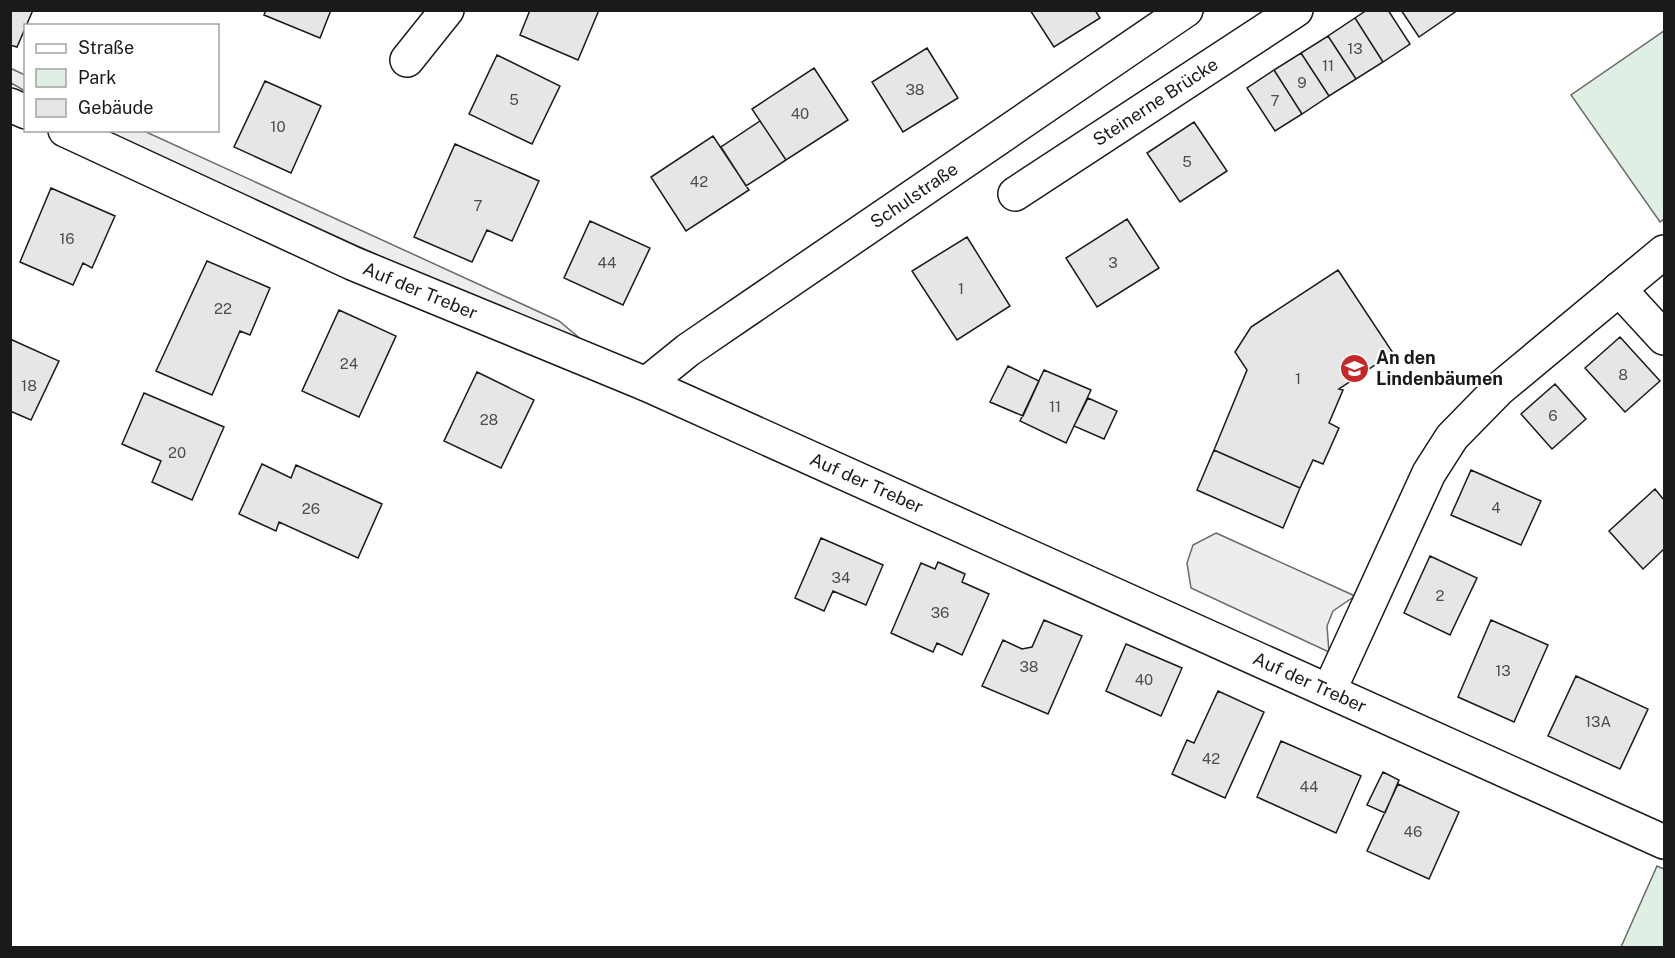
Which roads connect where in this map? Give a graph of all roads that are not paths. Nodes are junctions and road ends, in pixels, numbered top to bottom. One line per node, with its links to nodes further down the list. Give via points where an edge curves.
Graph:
1 (447, 10): 4 (street)
2 (1186, 10): 12 (street, Schulstraße, via 687,350)
3 (1296, 10): 8 (street, Steinerne Brücke)
4 (407, 60)
5 (10, 105): 6 (street)
6 (24, 111)
7 (68, 132): 12 (street, Auf der Treber, via 352,263)
8 (1015, 194)
9 (1665, 252): 10 (street)
10 (1619, 289): 11 (street); 13 (street, via 1499,389 1452,437 1429,473)
11 (1665, 338)
12 (646, 384): 13 (street, Auf der Treber)
13 (1329, 691): 14 (street, Auf der Treber)
14 (1665, 842)

